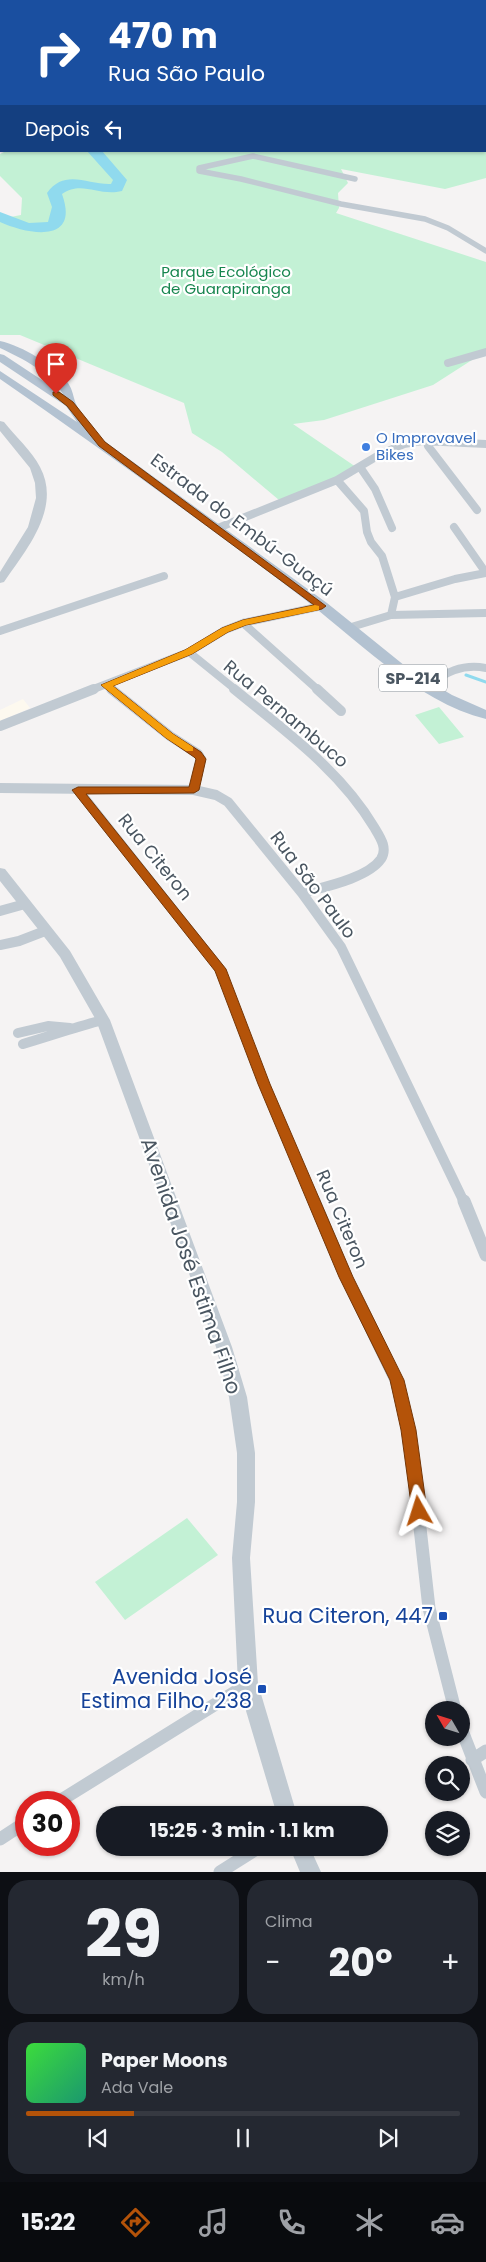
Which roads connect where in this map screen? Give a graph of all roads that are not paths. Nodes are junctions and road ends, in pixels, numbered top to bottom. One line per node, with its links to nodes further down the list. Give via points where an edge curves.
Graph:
1 (355, 179): 2 (street, via 253,156 198,168 199,171 341,204 425,219 448,228)
2 (486, 251)
3 (0, 344): 8 (main road, via 59,379 69,392)
4 (486, 352): 6 (street)
5 (1, 359): 8 (main road, Estrada do Embú-Guaçú / SP-214)
6 (448, 363)
7 (0, 374): 12 (main road, Estrada do Embú-Guaçú / SP-214)
8 (70, 404): 12 (main road, Estrada do Embú-Guaçú / SP-214)
9 (0, 424): 11 (street)
10 (0, 439): 11 (street)
11 (12, 440): 23 (street, via 39,475 42,505 33,528)
12 (102, 444): 19 (main road, Estrada do Embú-Guaçú / SP-214)
13 (426, 444): 14 (street); 15 (street, via 392,449); 17 (street)
14 (486, 444)
15 (360, 467): 16 (street); 20 (street, via 375,489)
16 (337, 480): 19 (street); 24 (street, via 364,511 367,532 382,556)
17 (477, 510)
18 (454, 527): 21 (street)
19 (218, 528): 25 (main road, Estrada do Embú-Guaçú / SP-214)
20 (392, 528)
21 (486, 573): 24 (street)
22 (164, 576): 30 (street)
23 (0, 580)
24 (395, 597): 27 (street)
25 (322, 606): 28 (street); 29 (main road, Estrada do Embú-Guaçú / SP-214)
26 (486, 613): 27 (street)
27 (391, 615): 29 (street)
28 (243, 623): 31 (street); 35 (street)
29 (348, 628): 34 (main road, Estrada do Embú-Guaçú / SP-214)
30 (0, 631)
31 (189, 652): 33 (street); 42 (street, Rua Pernambuco, via 318,758 356,801 384,844 382,858 369,870)
32 (486, 668): 34 (street, via 467,665)
33 (106, 685): 37 (street); 40 (street, via 198,754 201,759)
34 (426, 686): 36 (main road, Estrada do Embú-Guaçú / SP-214)
35 (341, 711)
36 (486, 716)
37 (0, 726)
38 (0, 788): 39 (street, Rua São Paulo)
39 (78, 790): 40 (street, Rua São Paulo); 53 (street, Rua Citeron, via 220,969 264,1084 346,1277 396,1380 409,1430 429,1608)
40 (194, 790): 42 (street, Rua São Paulo, via 216,795 228,802)
41 (0, 872): 43 (street, Avenida José Estima Filho)
42 (302, 894): 51 (street, Rua São Paulo, via 341,947 456,1183)
43 (25, 904): 44 (street); 45 (street, Avenida José Estima Filho)
44 (0, 911)
45 (45, 931): 46 (street); 47 (street, Avenida José Estima Filho, via 78,973)
46 (0, 945)
47 (103, 1020): 48 (street); 52 (street, Avenida José Estima Filho, via 224,1347 238,1397 246,1453 241,1558)
48 (70, 1028): 49 (street, via 48,1026); 50 (street)
49 (18, 1033)
50 (23, 1044)
51 (486, 1255)
52 (248, 1684): 57 (street); 59 (street, Avenida José Estima Filho)
53 (453, 1701)
54 (467, 1746): 56 (street)
55 (486, 1751): 56 (street)
56 (472, 1760): 58 (street)
57 (76, 1791)
58 (486, 1792)
59 (284, 1806)
60 (15, 1829): 61 (street)
61 (0, 1839)
62 (245, 1856): 64 (street)
63 (304, 1856): 65 (street)
64 (220, 1872)
65 (311, 1872)

